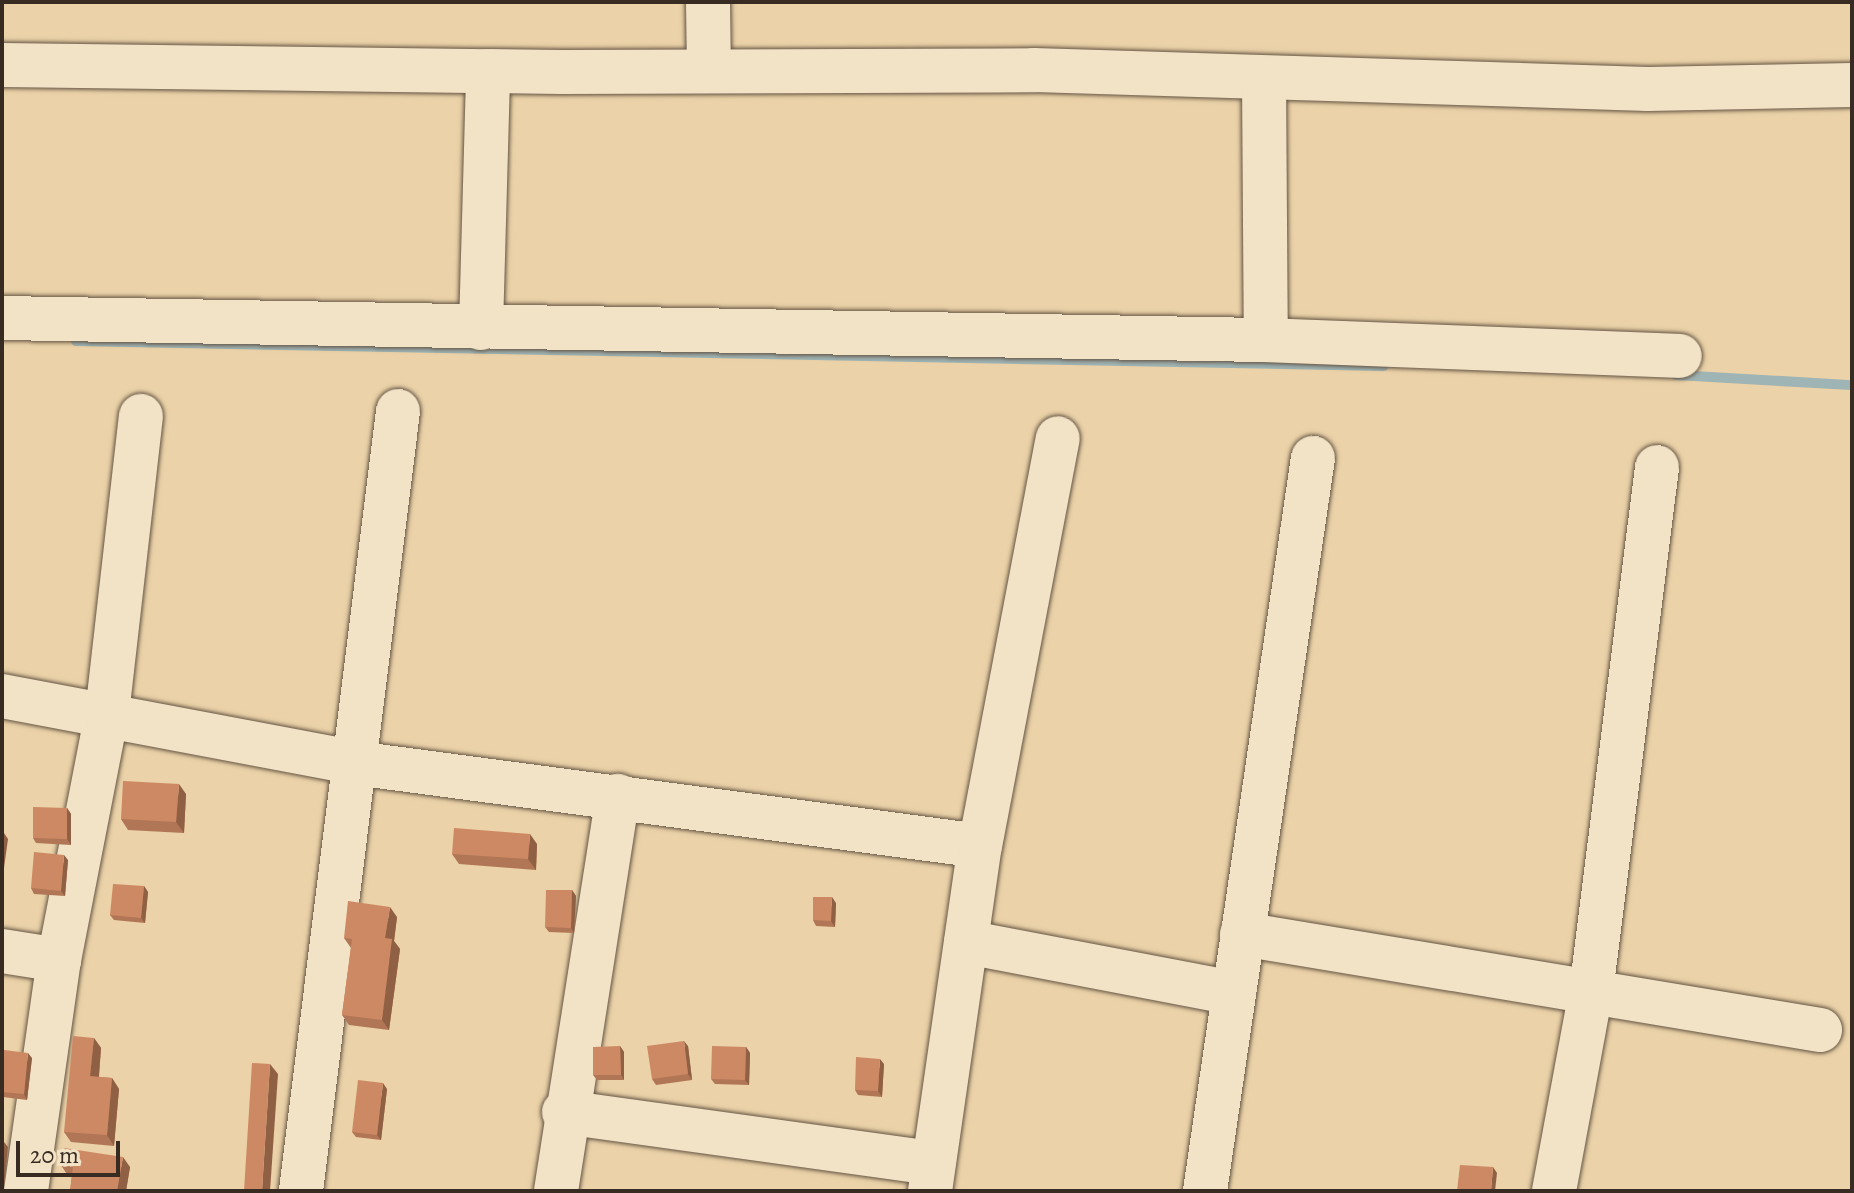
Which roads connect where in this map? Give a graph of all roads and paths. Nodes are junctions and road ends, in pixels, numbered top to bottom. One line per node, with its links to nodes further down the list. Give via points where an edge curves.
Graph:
1 (708, 2): 4 (street)
2 (2, 65): 3 (street)
3 (488, 71): 4 (street); 8 (street)
4 (709, 71): 5 (street, via 1034,70)
5 (1264, 78): 6 (street, via 1648,89); 9 (street)
6 (1852, 85)
7 (2, 318): 8 (street)
8 (481, 328): 9 (street)
9 (1266, 340): 10 (street)
10 (1680, 356)
11 (398, 411): 18 (street)
12 (141, 416): 17 (street)
13 (1058, 438): 20 (street)
14 (1313, 458): 21 (street)
15 (1657, 467): 25 (street)
16 (2, 696): 17 (street)
17 (107, 714): 18 (street); 24 (street)
18 (355, 763): 19 (street); 31 (street)
19 (618, 796): 20 (street); 28 (street)
20 (980, 846): 22 (street)
21 (1242, 934): 25 (street); 26 (street)
22 (966, 942): 26 (street); 29 (street)
23 (2, 951): 24 (street)
24 (59, 960): 30 (street)
25 (1591, 992): 27 (street); 34 (street)
26 (1234, 993): 33 (street)
27 (1820, 1030)
28 (564, 1112): 29 (street); 32 (street)
29 (932, 1177)
30 (26, 1191)
31 (301, 1191)
32 (556, 1191)
33 (1205, 1191)
34 (1554, 1191)

